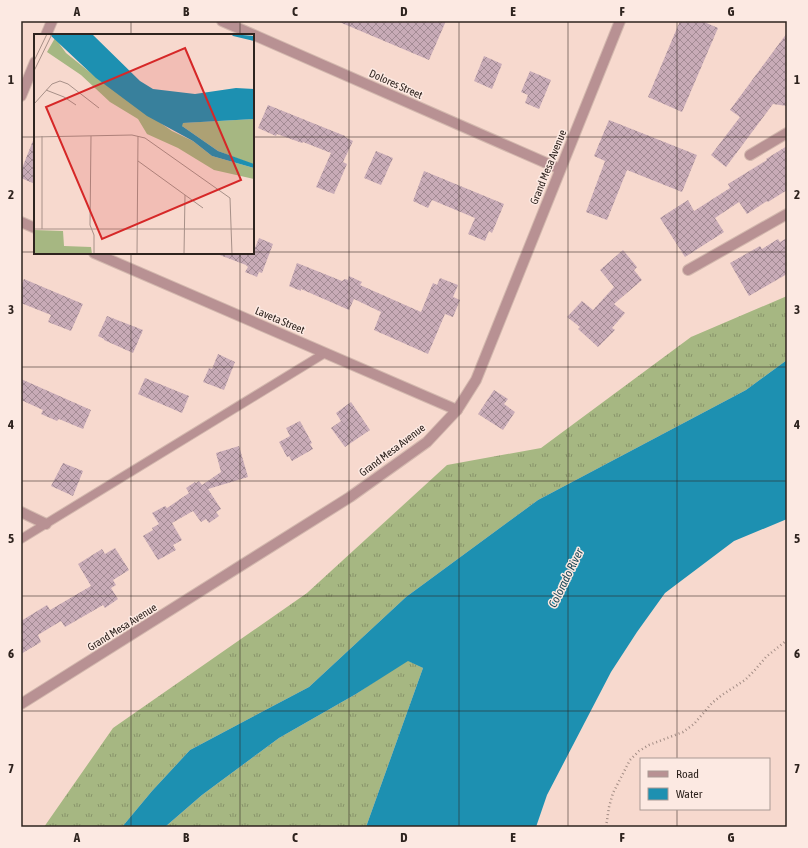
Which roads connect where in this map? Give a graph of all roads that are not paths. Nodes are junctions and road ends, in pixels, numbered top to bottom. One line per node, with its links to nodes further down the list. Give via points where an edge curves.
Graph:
1 (52, 21): 4 (street)
2 (222, 21): 5 (street, Dolores Street)
3 (620, 21): 11 (street, Grand Mesa Avenue)
4 (46, 34)
5 (252, 34)
6 (254, 35): 11 (street, Dolores Street)
7 (34, 64): 8 (street)
8 (21, 96)
9 (787, 133): 10 (street)
10 (750, 155)
11 (560, 169): 18 (street, Grand Mesa Avenue, via 476,380)
12 (787, 214): 16 (street)
13 (21, 222): 14 (street)
14 (34, 228)
15 (96, 254): 17 (street, Laveta Street)
16 (688, 270)
17 (325, 352): 18 (street, Laveta Street); 20 (lane)
18 (457, 410): 22 (street, Grand Mesa Avenue, via 427,442 350,497)
19 (21, 512): 20 (street)
20 (46, 524): 21 (lane)
21 (21, 539)
22 (21, 704)

